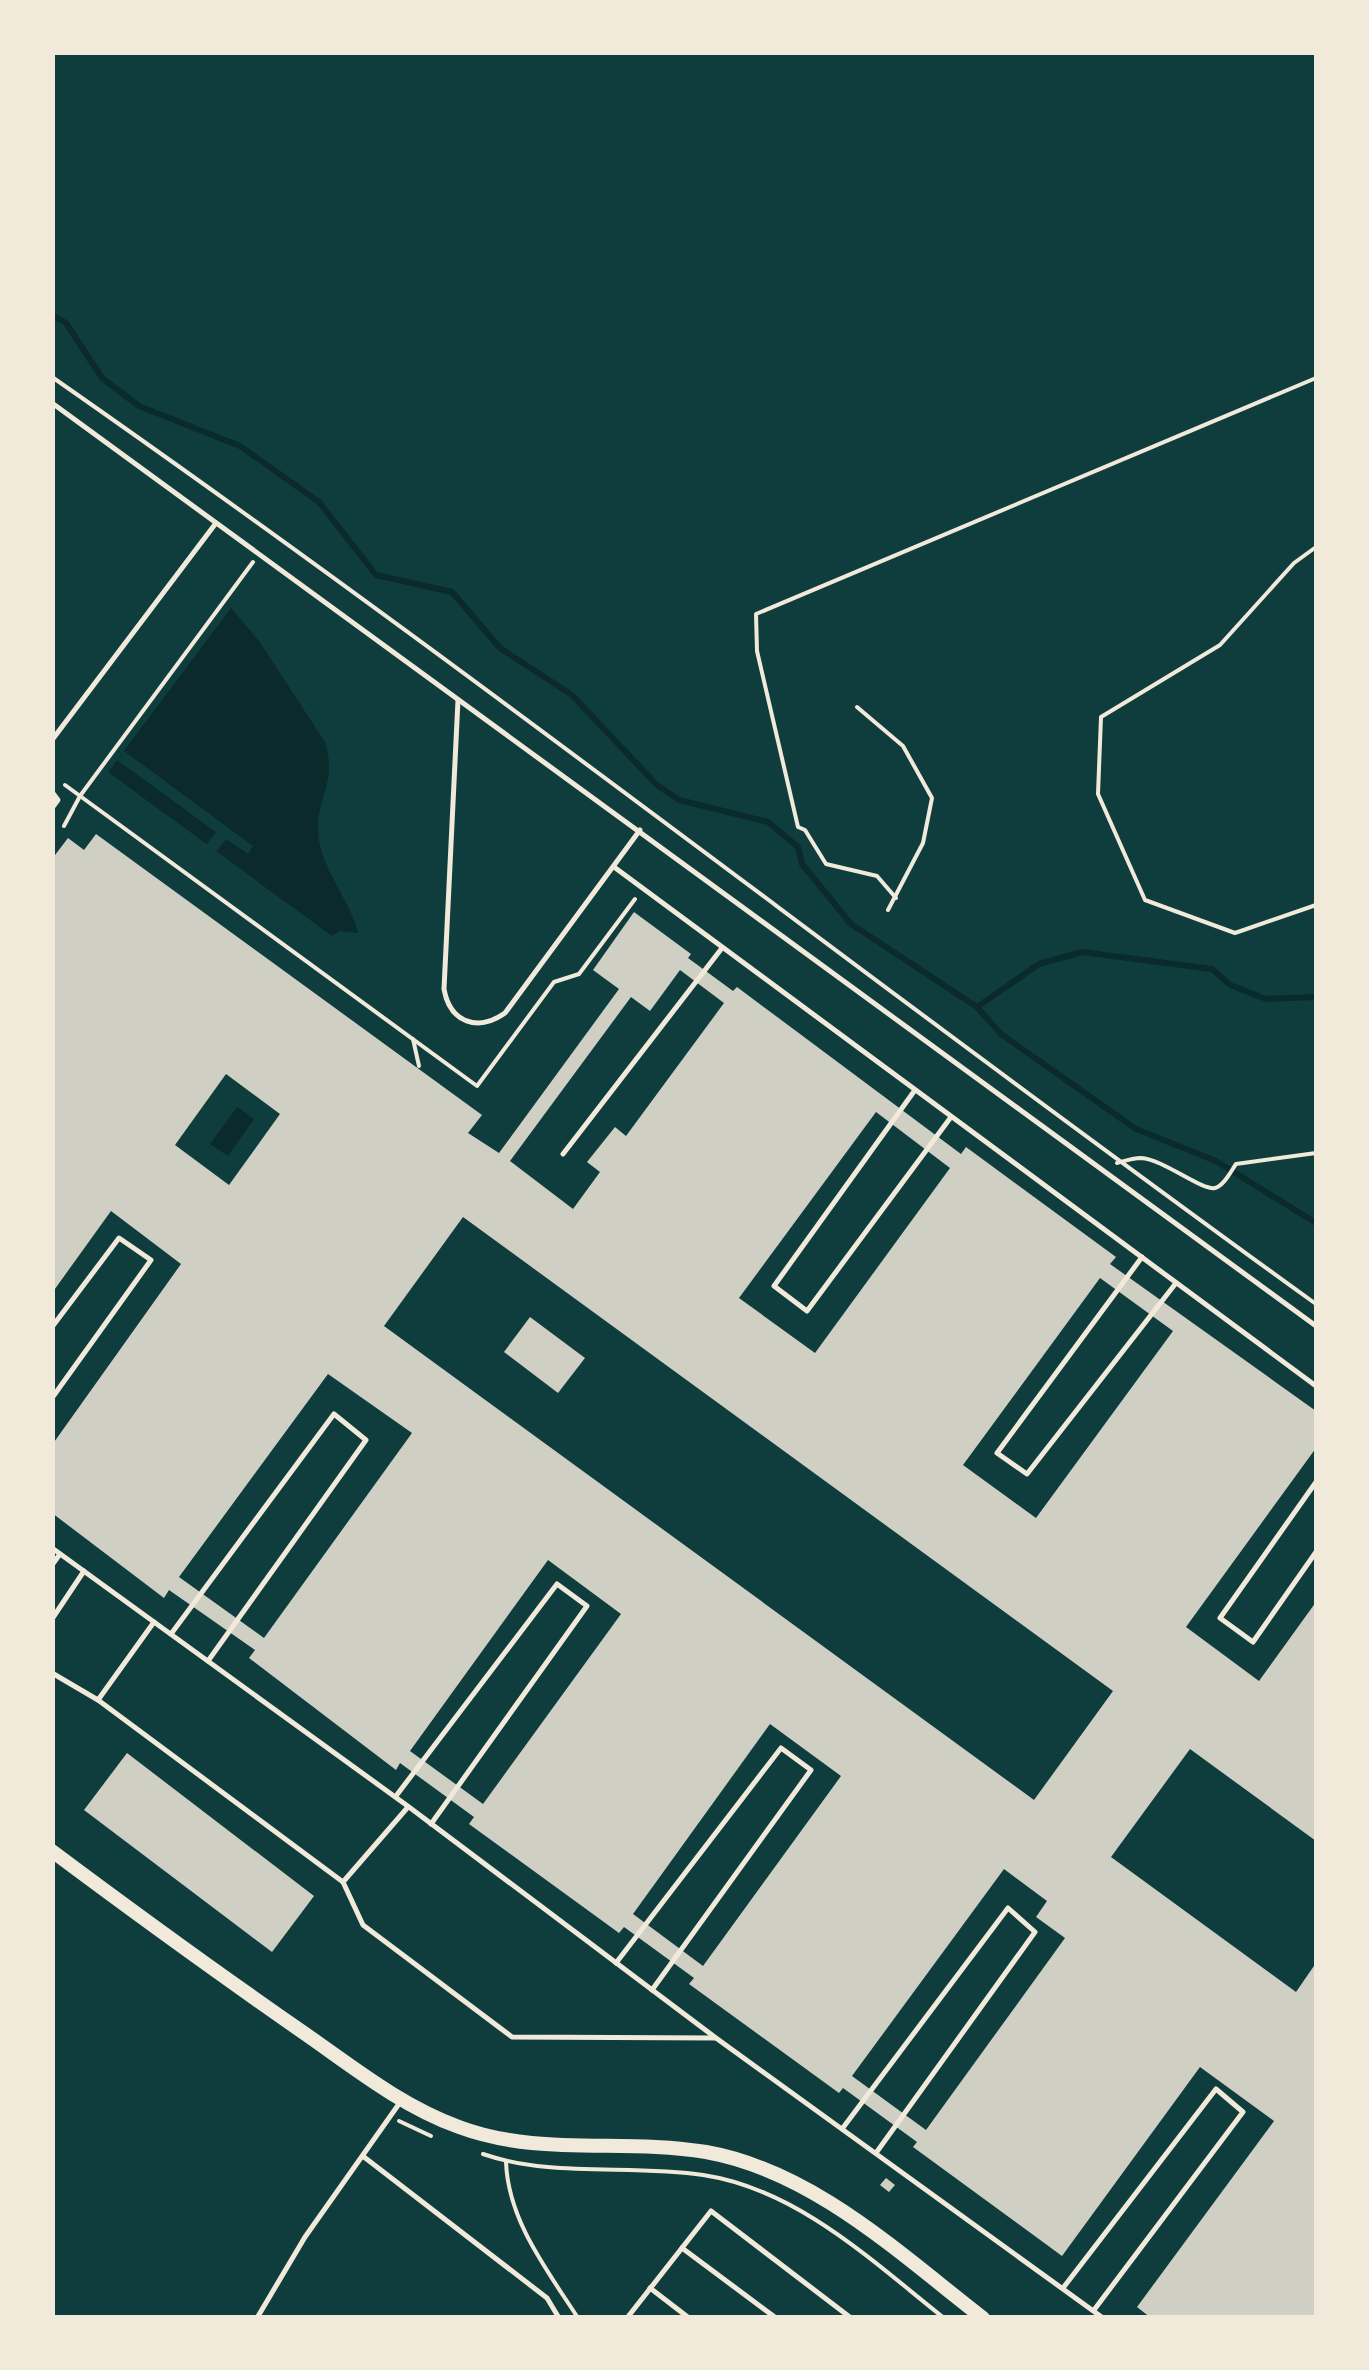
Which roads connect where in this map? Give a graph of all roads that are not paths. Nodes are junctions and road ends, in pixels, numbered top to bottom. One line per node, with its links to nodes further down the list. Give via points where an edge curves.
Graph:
1 (52, 403): 2 (lane)
2 (216, 524): 3 (lane); 4 (lane)
3 (458, 700): 7 (lane); 8 (lane, via 444,989 454,1014 479,1024 505,1013)
4 (52, 740)
5 (52, 792): 6 (lane, via 58,800)
6 (52, 808)
7 (640, 830): 8 (lane); 15 (lane)
8 (614, 866): 9 (lane)
9 (722, 948): 10 (lane); 12 (lane)
10 (916, 1090): 11 (lane); 11 (lane, via 774,1286 807,1311)
11 (952, 1117): 13 (lane)
12 (563, 1154)
13 (1142, 1258): 14 (lane); 14 (lane, via 997,1453 1027,1474)
14 (1176, 1282): 17 (lane)
15 (1316, 1326)
16 (52, 1327): 18 (lane, via 119,1238 151,1260)
17 (1316, 1386)
18 (52, 1398)
19 (1316, 1482): 21 (lane, via 1220,1618 1253,1642)
20 (52, 1548): 22 (lane)
21 (1316, 1552)
22 (60, 1554): 23 (lane); 24 (lane)
23 (52, 1565)
24 (84, 1571): 25 (lane); 26 (lane)
25 (52, 1619)
26 (154, 1622): 27 (lane); 30 (lane)
27 (171, 1634): 28 (lane); 28 (lane, via 334,1414 366,1440)
28 (208, 1661): 31 (lane)
29 (52, 1674): 30 (lane)
30 (98, 1700): 35 (lane)
31 (396, 1798): 32 (lane); 33 (lane, via 558,1584 587,1606)
32 (408, 1807): 33 (lane); 35 (lane)
33 (430, 1824): 36 (lane)
34 (52, 1851): 40 (street)
35 (342, 1882): 38 (lane, via 362,1925 512,2037)
36 (616, 1963): 37 (lane); 37 (lane, via 782,1748 810,1770)
37 (652, 1990): 38 (lane)
38 (716, 2038): 42 (lane)
39 (1238, 2095): 41 (lane)
40 (401, 2101): 44 (lane); 55 (street, via 508,2142 662,2147 763,2168 824,2200)
41 (1233, 2103): 47 (lane, via 1216,2089); 48 (lane, via 1243,2112)
42 (842, 2129): 43 (lane); 43 (lane, via 1008,1908 1035,1932)
43 (876, 2153): 47 (lane)
44 (364, 2157): 49 (lane); 50 (lane, via 547,2298)
45 (682, 2248): 46 (lane); 53 (lane); 54 (lane, via 711,2211)
46 (650, 2288): 51 (lane); 52 (lane)
47 (1063, 2288): 48 (lane)
48 (1094, 2310): 56 (lane)
49 (257, 2318)
50 (559, 2318)
51 (626, 2318)
52 (690, 2318)
53 (776, 2318)
54 (851, 2318)
55 (983, 2318)
56 (1103, 2318)

